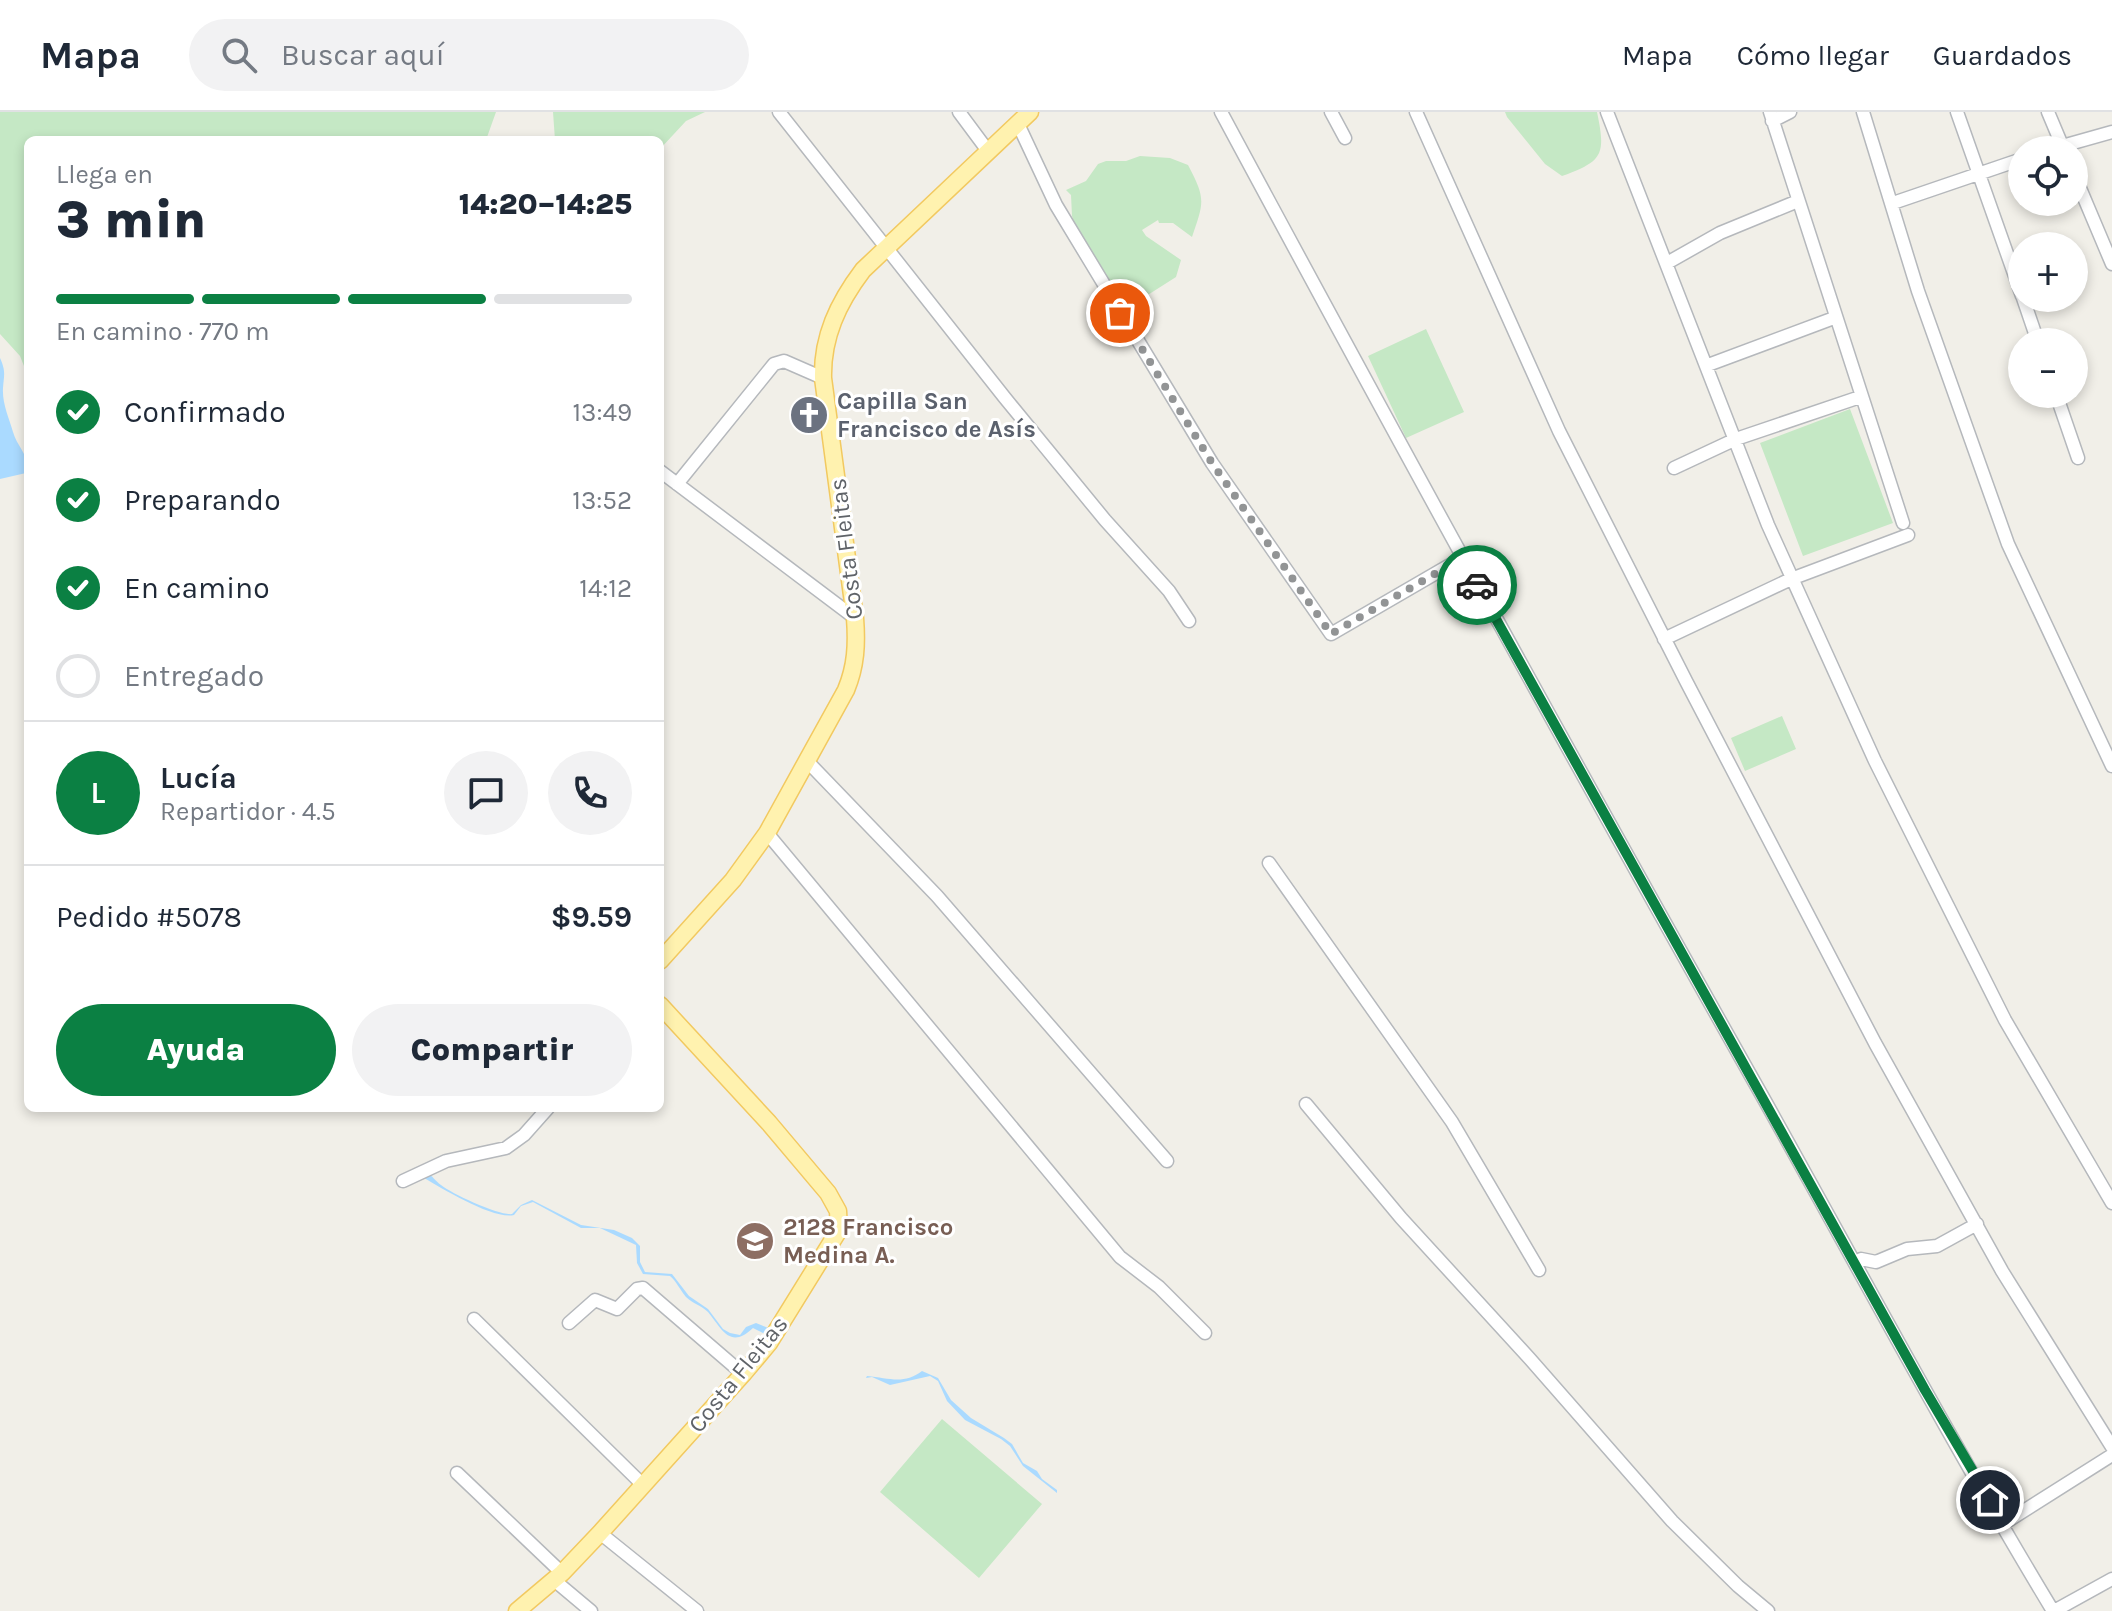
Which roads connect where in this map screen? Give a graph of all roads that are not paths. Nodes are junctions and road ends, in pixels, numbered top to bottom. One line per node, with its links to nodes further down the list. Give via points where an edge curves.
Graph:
1 (779, 112): 24 (street)
2 (959, 112): 18 (street)
3 (1030, 112): 13 (main road, Costa Fleitas)
4 (1221, 112): 38 (street)
5 (1331, 112): 16 (street)
6 (1416, 112): 42 (street, via 1559,431)
7 (1607, 112): 26 (street)
8 (1790, 112): 12 (street)
9 (1863, 112): 22 (street)
10 (1957, 112): 20 (street)
11 (2048, 112): 15 (street)
12 (1771, 116): 21 (street)
13 (1018, 124): 18 (main road, Costa Fleitas); 38 (street, via 1056,205 1212,463 1331,634)
14 (2112, 132): 17 (street)
15 (2058, 136)
16 (1345, 138)
17 (2088, 140)
18 (988, 151): 24 (main road, Costa Fleitas)
19 (2008, 164): 20 (street)
20 (1979, 174): 22 (street); 25 (street)
21 (1798, 201): 26 (street, via 1720,233); 28 (street)
22 (1893, 203): 44 (street, via 1918,291 2008,544)
23 (2088, 207): 27 (street)
24 (887, 247): 30 (main road, Costa Fleitas, via 854,282 833,320 824,345); 41 (street)
25 (2008, 257)
26 (1667, 263): 29 (street)
27 (2112, 264)
28 (1834, 318): 29 (street); 31 (street)
29 (1708, 365): 33 (street)
30 (823, 378): 37 (street, via 784,361 774,364); 40 (main road, Costa Fleitas)
31 (1860, 397): 33 (street); 39 (street, via 1905,529)
32 (2061, 408): 34 (street)
33 (1736, 439): 35 (street); 39 (street)
34 (2078, 458)
35 (1674, 468)
36 (664, 474): 37 (street)
37 (677, 484): 40 (street)
38 (1462, 558): 55 (street)
39 (1791, 579): 42 (street); 53 (street, via 2005,1020)
40 (855, 618): 43 (main road, Costa Fleitas, via 851,677)
41 (1189, 621)
42 (1664, 639): 54 (street, via 1875,1043)
43 (807, 761): 45 (main road, Costa Fleitas); 51 (street, via 937,896)
44 (2112, 766)
45 (767, 833): 47 (main road, Costa Fleitas); 59 (street, via 1120,1257)
46 (1269, 863): 56 (street, via 1452,1122)
47 (664, 957)
48 (664, 1009): 60 (main road, Costa Fleitas, via 769,1123 838,1211 839,1230 769,1343)
49 (1306, 1104): 72 (street, via 1672,1521)
50 (544, 1112): 52 (street, via 506,1148 446,1161)
51 (1167, 1161)
52 (403, 1181)
53 (2112, 1203)
54 (1977, 1224): 55 (street, via 1937,1246 1907,1249 1876,1262); 61 (street)
55 (1855, 1262): 65 (street)
56 (1539, 1270)
57 (474, 1319): 64 (street)
58 (569, 1323): 60 (street, via 595,1300 617,1309 641,1287)
59 (1205, 1333)
60 (743, 1374): 64 (main road, Costa Fleitas)
61 (2112, 1447)
62 (2112, 1455): 65 (street)
63 (457, 1473): 67 (street)
64 (643, 1485): 66 (main road, Costa Fleitas)
65 (2003, 1524): 73 (street)
66 (600, 1533): 67 (main road, Costa Fleitas); 71 (street)
67 (558, 1577): 69 (main road, Costa Fleitas); 70 (street)
68 (2112, 1579): 73 (street)
69 (517, 1611)
70 (591, 1611)
71 (697, 1611)
72 (1768, 1611)
73 (2054, 1611)

